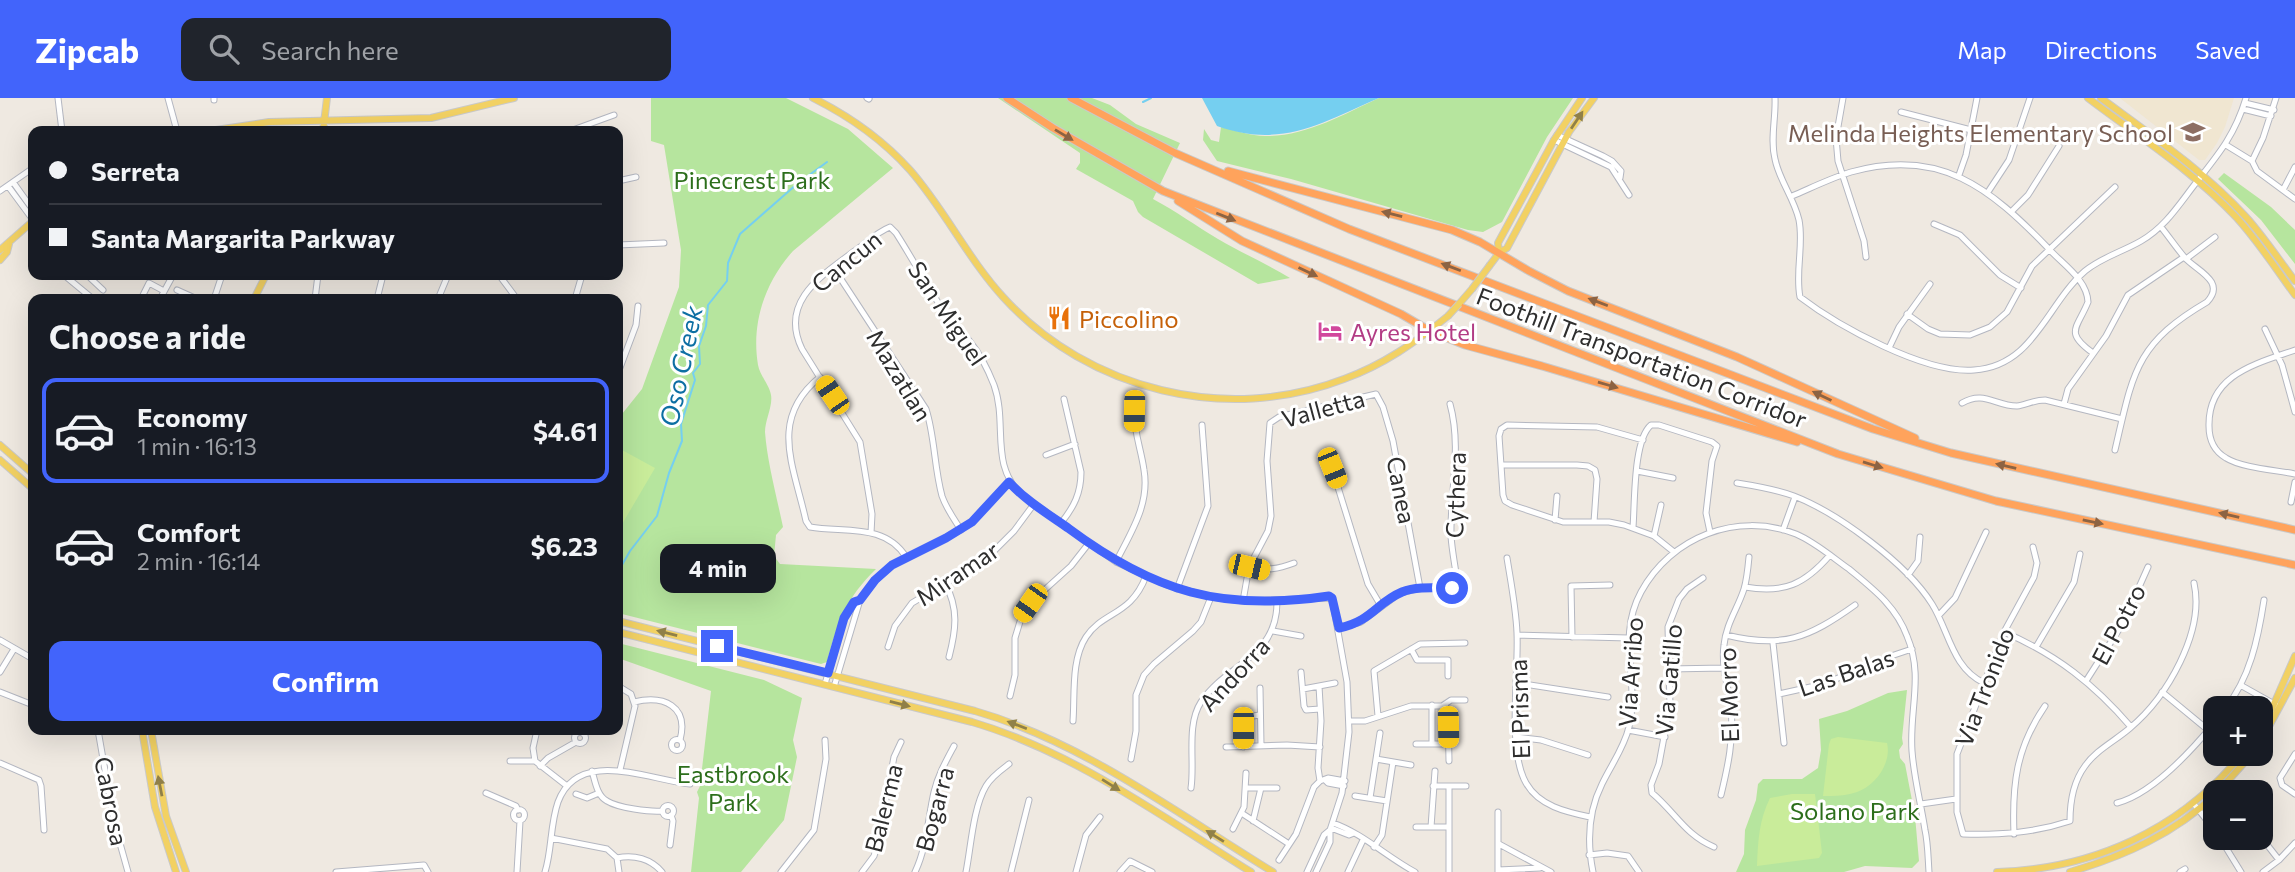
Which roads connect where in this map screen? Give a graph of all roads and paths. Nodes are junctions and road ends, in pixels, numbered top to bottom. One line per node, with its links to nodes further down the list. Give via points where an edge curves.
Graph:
1 (58, 98): 24 (street)
2 (168, 98): 25 (street)
3 (327, 98): 23 (main road)
4 (479, 98): 18 (street)
5 (514, 98): 18 (main road)
6 (813, 98): 88 (main road, via 845,115 909,170 996,289 1020,314 1060,346 1125,379 1209,398 1280,396 1360,373)
7 (1007, 98): 47 (highway, Foothill Transportation Corridor, one-way to 47)
8 (1071, 98): 35 (highway, Foothill Transportation Corridor)
9 (1582, 98): 30 (main road)
10 (1594, 98): 31 (main road, one-way to 10)
11 (1775, 98): 50 (street, via 1775,159)
12 (1843, 98): 38 (street, via 1836,138)
13 (1978, 98): 29 (street)
14 (2030, 98): 48 (street, via 2009,160)
15 (2088, 98): 41 (main road)
16 (2101, 98): 41 (main road)
17 (2276, 98): 21 (street)
18 (484, 103): 23 (main road, via 431,118)
19 (2245, 104): 21 (street); 32 (street)
20 (1901, 112): 29 (street)
21 (2273, 113): 34 (street)
22 (614, 115): 28 (street)
23 (325, 120): 26 (main road); 27 (main road)
24 (61, 126)
25 (176, 126)
26 (242, 126)
27 (324, 126)
28 (584, 126)
29 (1970, 130): 39 (street)
30 (1556, 137): 31 (street); 65 (main road, via 1498,243)
31 (1564, 141): 49 (street, via 1605,163); 65 (main road, via 1507,248)
32 (2225, 145): 34 (street); 41 (street)
33 (2059, 146): 53 (street, via 2028,195)
34 (2252, 161): 45 (street, via 2257,171)
35 (1208, 167): 65 (highway, one-way to 35, via 1433,224); 108 (highway, Foothill Transportation Corridor, one-way to 35, via 1873,429 1349,229)
36 (2295, 167): 45 (street)
37 (28, 171): 43 (street)
38 (1843, 174): 39 (street, via 1899,165); 50 (street); 66 (street)
39 (1959, 175): 48 (street)
40 (636, 177): 42 (street)
41 (2200, 179): 57 (street); 74 (main road, via 2255,228); 84 (main road, via 2250,233)
42 (623, 180)
43 (10, 184): 46 (street); 52 (street); 54 (street)
44 (2115, 187): 64 (street)
45 (2283, 190): 51 (street)
46 (0, 191)
47 (1163, 191): 88 (highway, one-way to 88, via 1242,241); 109 (highway, Foothill Transportation Corridor, one-way to 109)
48 (1988, 192): 53 (street)
49 (1629, 195)
50 (1792, 196): 89 (street, via 1801,239 1800,297)
51 (2295, 199)
52 (28, 204)
53 (2012, 211): 64 (street)
54 (28, 212)
55 (1934, 224): 76 (street, via 1960,234 2000,275)
56 (28, 225): 60 (main road)
57 (2161, 227): 67 (street); 70 (street)
58 (893, 230): 69 (street, Cancun, via 886,228); 118 (street, San Miguel, via 990,376)
59 (2216, 237): 67 (street)
60 (9, 242): 63 (main road); 68 (main road)
61 (664, 243): 62 (street)
62 (623, 246)
63 (0, 250)
64 (2049, 250): 70 (street); 76 (street, via 2032,266)
65 (1499, 253): 88 (main road, bridge, via 1448,316); 108 (highway, one-way to 65, via 1737,357 1569,291)
66 (1866, 257)
67 (2185, 258): 91 (street, via 2128,295); 102 (street, via 2208,275 2212,296 2171,324 2149,348 2132,378)
68 (0, 260)
69 (833, 267): 94 (street, Cancun, via 808,289 797,312 798,341); 131 (street, Mazatlan, via 926,409 943,499)
70 (2078, 278): 89 (street, via 2028,344 1996,365 1973,370 1941,368); 91 (street, via 2088,302 2074,333)
71 (72, 280): 80 (street)
72 (92, 280): 77 (street)
73 (170, 280): 79 (street)
74 (2295, 281)
75 (1930, 284): 86 (street)
76 (2021, 288): 86 (street, via 2000,319 1970,335 1940,334)
77 (103, 290)
78 (177, 290): 83 (street)
79 (164, 291): 81 (street, via 149,283); 82 (street)
80 (88, 294)
81 (144, 294)
82 (162, 294)
83 (186, 294)
84 (2295, 295)
85 (638, 306): 93 (street)
86 (1908, 314): 89 (street)
87 (2265, 329): 92 (street)
88 (1430, 331): 109 (highway, one-way to 109)
89 (1889, 348)
90 (2295, 350): 92 (street)
91 (2093, 353): 99 (street, via 2068,389)
92 (2278, 356): 101 (street); 116 (street, via 2244,369 2220,388 2210,412 2211,440 2228,460)
93 (623, 360)
94 (820, 377): 136 (street, Cancun, via 860,442); 136 (street, via 797,400 788,425 806,521 810,527)
95 (1376, 394): 150 (street, Valletta, via 1270,423 1271,516); 159 (street, Canea, via 1393,441)
96 (1064, 398): 105 (street)
97 (1962, 403): 99 (street, via 1977,396 2018,406 2034,400)
98 (1450, 404): 159 (street, Cythera, via 1457,448 1451,537 1457,580 1455,586)
99 (2064, 404): 102 (street)
100 (1134, 411): 147 (street, via 1145,475 1144,501)
101 (2295, 412)
102 (2122, 419): 107 (street)
103 (1202, 425): 160 (street, via 1208,506)
104 (1643, 440): 112 (street, via 1598,427 1507,425 1499,436); 115 (street); 134 (street, via 1651,425 1659,425 1717,446 1706,513)
105 (1074, 444): 110 (street); 129 (street, via 1081,483 1073,508)
106 (0, 445): 114 (main road)
107 (2115, 450)
108 (1951, 453): 133 (highway, Foothill Transportation Corridor, one-way to 108)
109 (1838, 454): 149 (highway, Foothill Transportation Corridor, one-way to 149, via 1996,500)
110 (1046, 455)
111 (0, 460): 121 (main road)
112 (1501, 465): 127 (street, via 1505,501); 128 (street, via 1588,466 1597,479)
113 (1332, 468): 167 (street, via 1368,584)
114 (28, 470)
115 (1637, 471): 117 (street); 130 (street)
116 (2295, 474)
117 (1673, 478)
118 (1009, 482): 125 (street); 131 (street, via 983,513)
119 (2295, 482): 124 (street)
120 (1737, 483): 123 (street)
121 (28, 485)
122 (1557, 496): 127 (street)
123 (1795, 497): 132 (street); 152 (street, via 1824,510)
124 (2291, 502)
125 (1034, 504): 129 (street); 155 (street, Miramar, via 986,559)
126 (1661, 505): 137 (street)
127 (1555, 520): 128 (street)
128 (1594, 522): 130 (street)
129 (1061, 523): 139 (street)
130 (1633, 527): 137 (street)
131 (961, 530): 144 (street)
132 (1783, 530): 134 (street, Via Arribo, via 1742,526); 143 (street, Via Arribo)
133 (2295, 530)
134 (1710, 532): 141 (street, Via Arribo)
135 (1986, 532): 168 (street, via 1955,598)
136 (871, 533): 144 (street, via 892,541)
137 (1654, 536): 141 (street)
138 (1920, 537): 152 (street, via 1918,561)
139 (1089, 543): 147 (street); 215 (street, via 1021,615)
140 (2033, 547): 174 (street, Via Tronido, via 2034,577)
141 (1674, 552): 180 (street, Via Arribo, via 1641,592)
142 (2080, 554): 185 (street, via 2074,582)
143 (1830, 555): 158 (street, via 1797,583 1770,590); 188 (street, Via Arribo, via 1884,596 1902,622)
144 (906, 557): 162 (street, via 875,580)
145 (1749, 557): 158 (street, El Morro)
146 (1507, 558): 176 (street, El Prisma)
147 (1116, 562): 153 (street)
148 (1294, 562): 150 (street, via 1278,569)
149 (2295, 565)
150 (1249, 567): 164 (street)
151 (2148, 567): 201 (street, El Potro, via 2123,623)
152 (1908, 575): 168 (street)
153 (1146, 576): 160 (street); 230 (street, via 1130,603 1095,626 1079,650)
154 (1703, 578): 194 (street, Via Gatillo, via 1687,589 1673,613 1668,627)
155 (945, 583): 184 (street, Miramar, via 912,603 895,626); 191 (street, via 956,622)
156 (2194, 583): 213 (street, via 2196,609 2185,653)
157 (1610, 585): 179 (street, via 1571,586)
158 (1745, 587): 177 (street, El Morro)
159 (1420, 588): 167 (street, via 1400,593)
160 (1177, 589): 161 (street)
161 (1211, 597): 164 (street); 258 (street, via 1194,631 1144,675 1136,695)
162 (860, 600): 169 (street); 170 (street)
163 (2264, 600): 207 (street)
164 (1243, 601): 165 (street)
165 (1278, 602): 172 (street, via 1329,596); 173 (street, Andorra)
166 (1855, 605): 183 (street, via 1813,633)
167 (1381, 606): 172 (street, via 1361,622)
168 (1939, 615): 204 (street, via 1962,667)
169 (844, 618): 170 (street); 197 (street)
170 (853, 621): 198 (street)
171 (623, 622): 197 (main road, one-way to 171)
172 (1339, 628): 231 (street)
173 (1273, 631): 178 (street); 281 (street, Andorra, via 1262,647 1201,702 1194,719)
174 (2004, 632): 185 (street); 204 (street, Via Tronido)
175 (623, 633): 205 (main road)
176 (1517, 635): 179 (street); 203 (street, El Prisma)
177 (1726, 635): 183 (street); 193 (street, El Morro)
178 (1301, 636)
179 (1572, 637): 180 (street)
180 (1628, 638): 234 (street, Via Arribo, via 1633,699)
181 (0, 640): 186 (street)
182 (1465, 643): 187 (street, via 1420,644)
183 (1773, 643): 214 (street)
184 (888, 647)
185 (2036, 647): 201 (street)
186 (14, 649): 189 (street); 195 (street)
187 (1411, 649): 199 (street, via 1417,660 1448,660); 229 (street, via 1374,671)
188 (1912, 649): 214 (street, Las Balas, via 1824,684); 297 (street, Via Arribo, via 1917,690 1912,751)
189 (28, 656)
190 (2295, 656): 224 (main road)
191 (949, 657)
192 (2295, 667): 200 (main road)
193 (1724, 668): 194 (street); 289 (street, El Morro, via 1732,730)
194 (1669, 669): 243 (street, Via Gatillo)
195 (0, 672)
196 (1301, 672): 211 (street)
197 (828, 673): 198 (main road); 205 (street)
198 (837, 676): 208 (street); 349 (main road, one-way to 198, via 1096,763 1043,736 983,714)
199 (1448, 676)
200 (2295, 678): 224 (main road)
201 (2087, 681): 233 (street)
202 (1335, 683): 206 (street)
203 (1517, 683): 217 (street); 242 (street, El Prisma)
204 (1983, 683): 292 (street, Via Tronido, via 1957,754)
205 (825, 684): 208 (main road)
206 (1319, 686): 211 (street); 225 (street)
207 (2242, 686): 216 (street); 224 (street)
208 (834, 687): 348 (main road, one-way to 348, via 982,725 1034,744 1081,767)
209 (1260, 688): 227 (street)
210 (623, 689): 219 (street)
211 (1303, 689): 225 (street, via 1306,710)
212 (0, 692): 220 (street)
213 (2162, 692): 232 (street); 233 (street)
214 (1779, 694): 247 (street)
215 (1010, 696)
216 (2235, 696)
217 (1608, 697)
218 (1465, 700): 222 (street, via 1451,700)
219 (634, 702): 244 (street, via 654,699 677,709 682,718); 269 (street)
220 (28, 703)
221 (1432, 705): 222 (street); 229 (street); 249 (street)
222 (1446, 705): 250 (street)
223 (2045, 706): 311 (street, via 2018,765)
224 (2277, 706): 226 (main road); 228 (main road)
225 (1321, 709): 255 (street)
226 (2273, 711)
227 (1260, 715): 251 (street); 254 (street, via 1244,724)
228 (2273, 715)
229 (1378, 716): 231 (street)
230 (1073, 721)
231 (1349, 721): 276 (street)
232 (2203, 726)
233 (2131, 727): 311 (street, via 2083,767 2074,786 2070,821)
234 (1628, 730): 243 (street); 303 (street, Via Arribo)
235 (1380, 733): 259 (street)
236 (99, 735): 332 (street, Cabrosa)
237 (143, 735): 333 (main road, via 155,807)
238 (152, 735): 334 (main road, one-way to 238, via 166,816)
239 (536, 735): 264 (street, via 533,748)
240 (575, 735): 264 (street, via 576,742)
241 (2203, 735): 296 (street, via 2132,799)
242 (1516, 737): 257 (street); 303 (street, El Prisma, via 1521,771 1536,795 1564,811)
243 (1665, 737): 319 (street, Via Gatillo, via 1652,793 1689,834)
244 (680, 740)
245 (825, 740): 340 (street, via 814,830)
246 (901, 742): 341 (street, Balerma, via 877,846)
247 (1784, 743)
248 (1416, 744): 249 (street)
249 (1432, 744): 250 (street)
250 (1448, 744): 261 (street)
251 (1261, 745): 254 (street); 255 (street)
252 (954, 746): 342 (street, Bogarra, via 935,790)
253 (1226, 747): 254 (street)
254 (1243, 747)
255 (1320, 747): 273 (street)
256 (2295, 754): 288 (street, via 2280,778)
257 (1588, 755)
258 (1131, 759)
259 (1376, 759): 262 (street); 291 (street)
260 (510, 761): 264 (street)
261 (1449, 761)
262 (1393, 762): 266 (street); 294 (street)
263 (0, 763): 310 (street, via 39,780)
264 (538, 763): 277 (street)
265 (1009, 764): 343 (street, via 991,778 980,799)
266 (1411, 765)
267 (2232, 766): 298 (main road)
268 (2241, 766): 274 (main road)
269 (620, 770): 270 (street); 275 (street)
270 (593, 771): 277 (street); 286 (street)
271 (1435, 771): 278 (street)
272 (1246, 773): 282 (street)
273 (1323, 780): 276 (street); 315 (street, via 1314,787)
274 (2229, 780)
275 (690, 783)
276 (1344, 784): 305 (street)
277 (567, 786): 312 (street, via 557,804)
278 (1433, 786): 279 (street); 307 (street)
279 (1449, 786): 280 (street); 308 (street)
280 (1466, 786)
281 (1191, 788)
282 (1247, 788): 283 (street); 300 (street)
283 (1261, 788): 284 (street); 304 (street)
284 (1277, 788)
285 (486, 793): 336 (street, via 518,810 514,817 520,821)
286 (600, 793): 287 (street, via 587,798); 317 (street, via 607,802 646,811 669,806 673,809)
287 (576, 794)
288 (2295, 794)
289 (1721, 795)
290 (1356, 796): 291 (street)
291 (1370, 798): 294 (street)
292 (1956, 799): 297 (street); 311 (street, Via Tronido, via 1963,834)
293 (1029, 800): 344 (street)
294 (1387, 800): 318 (street, via 1382,835)
295 (2203, 802): 298 (main road)
296 (2117, 803)
297 (1921, 804): 358 (street, Via Arribo)
298 (2196, 807): 301 (street); 330 (main road)
299 (1498, 812): 316 (street)
300 (1242, 814): 304 (street); 309 (street)
301 (2203, 816)
302 (1100, 817): 345 (street, via 1086,835)
303 (1590, 817): 323 (street, Via Arribo)
304 (1253, 821): 315 (street)
305 (1331, 827): 313 (street, via 1350,829); 322 (street); 324 (street)
306 (1416, 827): 307 (street)
307 (1431, 827): 308 (street)
308 (1448, 827): 354 (street)
309 (1233, 829)
310 (44, 830)
311 (2014, 834)
312 (551, 838): 325 (street, via 607,849); 337 (street)
313 (1363, 840): 318 (street); 352 (street)
314 (2295, 843): 327 (street)
315 (1289, 844): 326 (street)
316 (1499, 844): 328 (street); 331 (street)
317 (670, 845)
318 (1374, 847): 353 (street)
319 (1714, 847)
320 (2227, 850): 360 (street)
321 (2271, 850): 327 (street)
322 (1316, 853): 324 (street); 350 (street)
323 (1589, 855): 356 (street, Via Arribo); 357 (street, via 1628,856)
324 (1324, 856): 351 (street)
325 (617, 858): 338 (street); 339 (street, via 647,860)
326 (1279, 860)
327 (2279, 860): 361 (street)
328 (1543, 868): 331 (street); 355 (street)
329 (427, 870): 335 (street, via 424,865)
330 (2069, 870): 359 (main road)
331 (1498, 871)
332 (128, 872)
333 (176, 872)
334 (186, 872)
335 (336, 872)
336 (517, 872)
337 (545, 872)
338 (619, 872)
339 (662, 872)
340 (781, 872)
341 (862, 872)
342 (915, 872)
343 (966, 872)
344 (1011, 872)
345 (1076, 872)
346 (1120, 872): 347 (street, via 1130,861)
347 (1152, 872)
348 (1251, 872)
349 (1273, 872)
350 (1307, 872)
351 (1316, 872)
352 (1348, 872)
353 (1415, 872)
354 (1448, 872)
355 (1551, 872)
356 (1593, 872)
357 (1639, 872)
358 (1929, 872)
359 (1997, 872)
360 (2241, 872)
361 (2263, 872)

